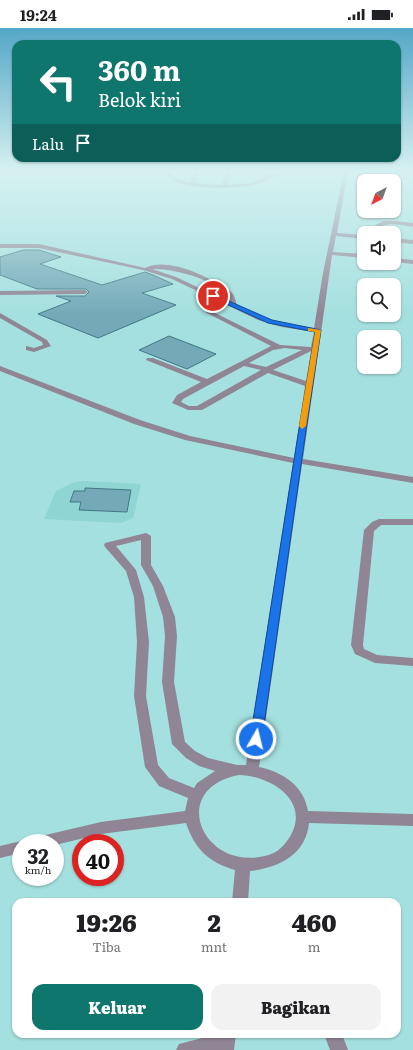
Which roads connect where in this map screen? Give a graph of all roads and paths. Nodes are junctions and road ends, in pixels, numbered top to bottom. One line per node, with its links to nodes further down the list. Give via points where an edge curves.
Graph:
1 (337, 219): 4 (street)
2 (413, 225): 3 (street, via 382,223)
3 (374, 226)
4 (334, 234): 5 (street); 9 (street)
5 (357, 236)
6 (401, 241): 7 (street)
7 (413, 242)
8 (0, 246): 13 (street, via 40,246)
9 (330, 253): 10 (street); 19 (street)
10 (357, 255)
11 (401, 261): 12 (street)
12 (413, 262)
13 (144, 269): 16 (street, via 174,278); 16 (street, via 160,266 191,272 230,294)
14 (85, 292): 15 (street)
15 (0, 293)
16 (234, 306): 19 (street, via 270,322)
17 (209, 312): 20 (street)
18 (0, 315): 21 (street, via 45,341 47,346 34,350)
19 (318, 330): 22 (street)
20 (277, 346): 22 (street); 24 (street)
21 (29, 348)
22 (313, 349): 26 (street); 28 (street)
23 (150, 360): 27 (street)
24 (243, 363): 26 (street); 27 (street)
25 (0, 368): 29 (street, via 161,431)
26 (267, 370): 27 (street, via 199,408 188,408 176,403 180,397); 28 (street)
27 (207, 382)
28 (309, 385): 29 (street)
29 (297, 461): 30 (street); 35 (street, via 284,560)
30 (413, 480)
31 (413, 522): 34 (street, via 379,522 369,530 357,645 359,651 375,659)
32 (146, 565): 33 (street); 33 (street, via 146,536 109,545); 35 (street, via 158,586 168,617 171,636 168,682 180,744 203,763)
33 (131, 570): 36 (street, via 139,597 143,642 140,696 152,767 164,782)
34 (413, 662)
35 (245, 770): 36 (street, via 222,774 207,783); 38 (street, via 274,777 292,791 300,803)
36 (196, 796): 37 (street)
37 (191, 816): 40 (street, via 101,828); 43 (street, via 194,830 201,843 212,854 227,862)
38 (303, 817): 39 (street); 43 (street, via 302,830 287,852 275,860)
39 (413, 820)
40 (64, 837)
41 (12, 849): 42 (street)
42 (0, 852)
43 (243, 865): 44 (street)
44 (240, 898)
45 (334, 1038): 48 (street)
46 (226, 1042): 47 (street)
47 (185, 1050)
48 (339, 1050)

